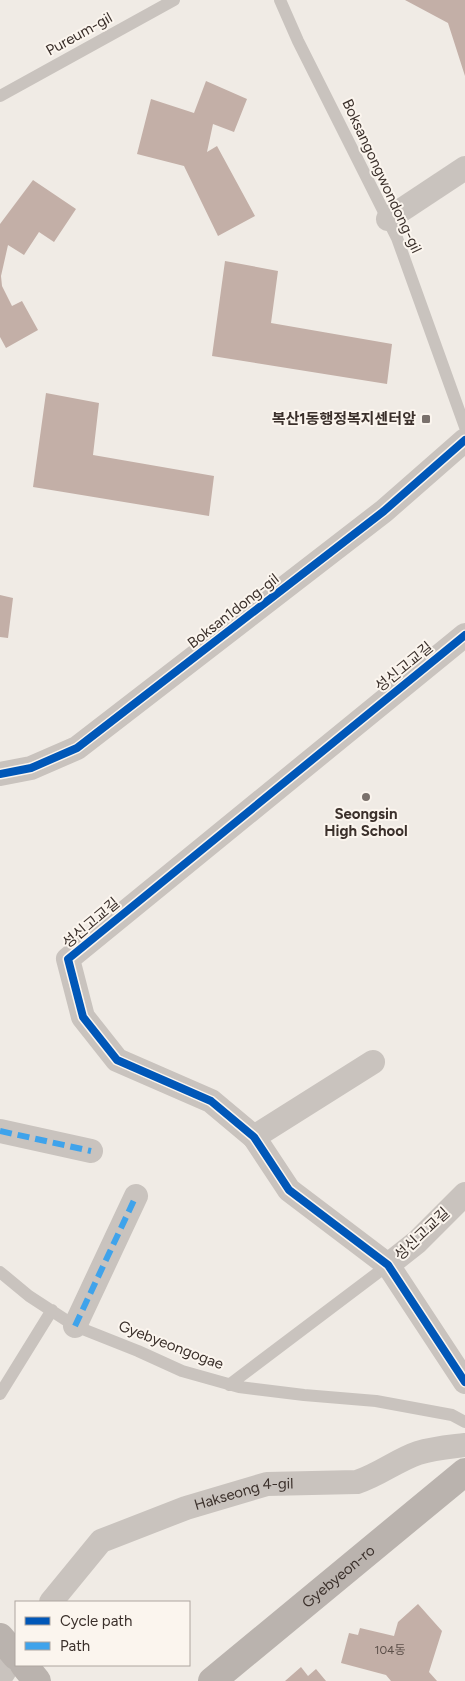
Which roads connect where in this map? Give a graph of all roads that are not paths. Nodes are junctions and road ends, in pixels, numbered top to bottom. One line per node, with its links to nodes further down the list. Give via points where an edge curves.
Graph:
1 (174, 0): 3 (lane, Pureum-gil)
2 (280, 0): 5 (lane, Boksangongwondong-gil)
3 (0, 96)
4 (465, 168): 5 (street)
5 (388, 219): 6 (lane, Boksangongwondong-gil)
6 (465, 426)
7 (465, 440): 9 (street, Boksan1dong-gil, via 384,512 77,748 31,768)
8 (465, 635): 12 (street, 성신고교길, via 68,959 83,1017 117,1060 211,1101)
9 (0, 774)
10 (373, 1062): 12 (street)
11 (0, 1131): 13 (street)
12 (254, 1137): 16 (street, 성신고교길, via 289,1190)
13 (91, 1152)
14 (465, 1194): 16 (street, 성신고교길, via 417,1242)
15 (136, 1196): 19 (street)
16 (388, 1265): 20 (street); 21 (lane)
17 (0, 1272): 18 (lane, Gyebyeongogae)
18 (52, 1310): 19 (lane, Gyebyeongogae); 22 (lane)
19 (75, 1326): 21 (lane, Gyebyeongogae, via 182,1371)
20 (465, 1382)
21 (229, 1385): 23 (lane, Gyebyeongogae, via 376,1401 452,1415)
22 (0, 1394)
23 (465, 1422)
24 (465, 1445): 26 (street, Hakseong 4-gil, via 417,1454 357,1482 267,1484 186,1508 102,1540)
25 (465, 1472): 33 (street, Gyebyeon-ro)
26 (52, 1601)
27 (0, 1637): 28 (street, bridge)
28 (15, 1654)
29 (15, 1656): 31 (street)
30 (25, 1666): 32 (street)
31 (0, 1678)
32 (38, 1681)
33 (212, 1681)

